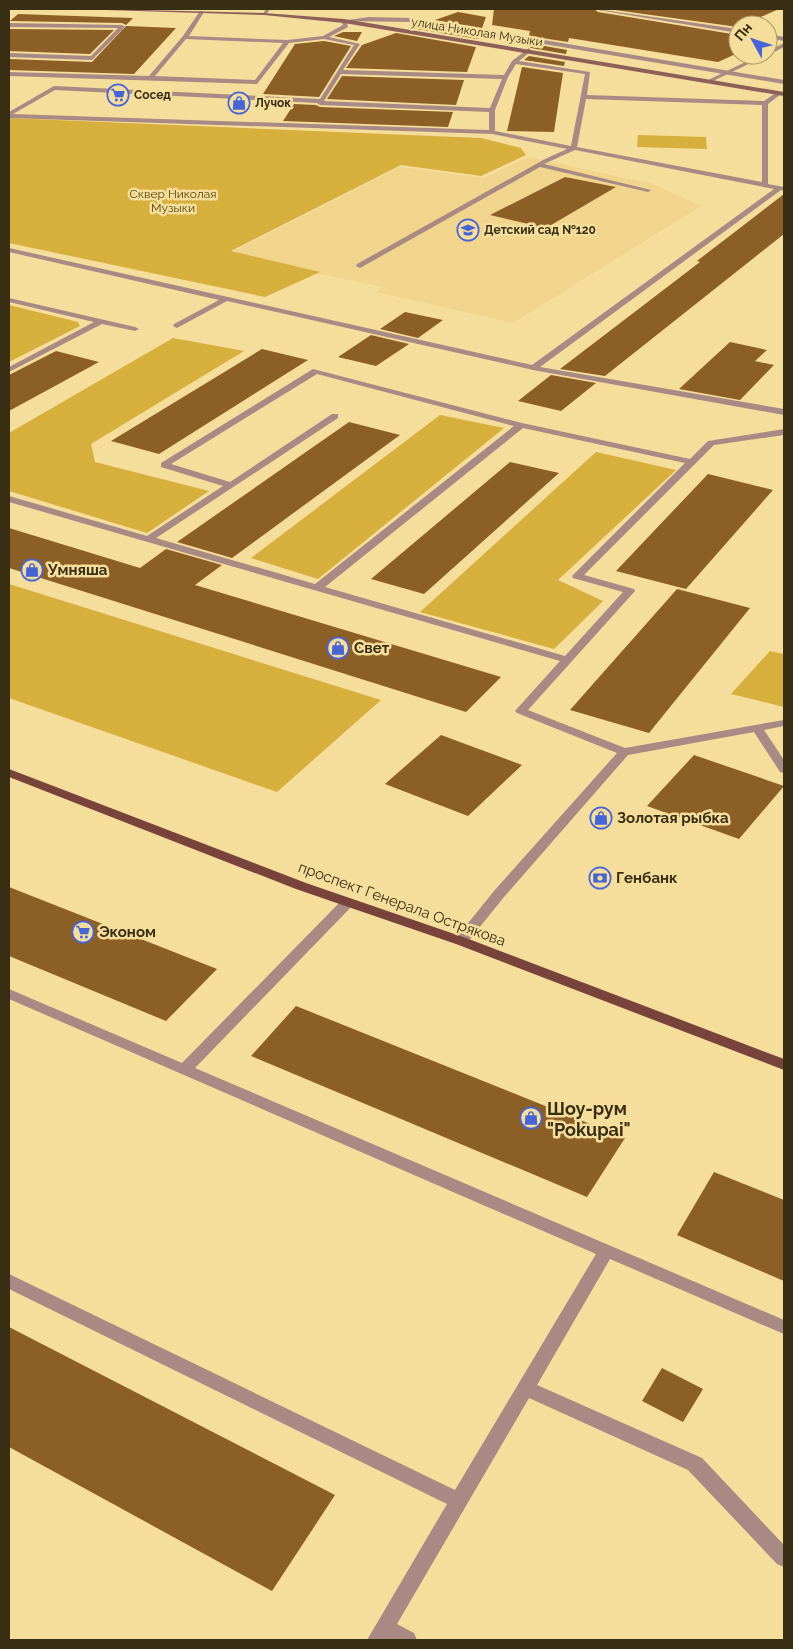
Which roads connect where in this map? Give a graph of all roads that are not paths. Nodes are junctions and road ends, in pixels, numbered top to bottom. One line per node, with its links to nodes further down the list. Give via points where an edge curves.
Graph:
1 (105, 9): 2 (main road, улица Николая Музыки)
2 (117, 9): 4 (main road, улица Николая Музыки)
3 (598, 9): 10 (street)
4 (202, 12): 5 (main road, улица Николая Музыки); 11 (street)
5 (266, 12): 8 (main road, улица Николая Музыки)
6 (416, 14): 7 (street)
7 (411, 20): 8 (street); 19 (street)
8 (344, 21): 12 (street, via 346,26); 14 (main road, улица Николая Музыки)
9 (9, 24): 15 (street, via 122,27 92,58)
10 (728, 29)
11 (184, 37): 13 (street); 22 (street)
12 (324, 37): 13 (street); 18 (street, via 357,44)
13 (287, 42): 24 (street)
14 (529, 50): 16 (street); 23 (main road, улица Николая Музыки)
15 (9, 55)
16 (514, 62): 21 (street); 27 (street, via 588,73)
17 (743, 65): 19 (street)
18 (340, 72): 21 (street); 29 (street)
19 (729, 72): 23 (street); 25 (street)
20 (9, 74): 22 (street)
21 (505, 77): 33 (street)
22 (151, 78): 24 (street)
23 (709, 81): 26 (main road, улица Николая Музыки)
24 (256, 82): 28 (street)
25 (784, 82)
26 (782, 93): 32 (street)
27 (584, 97): 32 (street); 36 (street)
28 (246, 98): 29 (street); 31 (street, via 54,88)
29 (321, 101): 33 (street)
30 (18, 103): 31 (street)
31 (28, 103): 34 (street)
32 (765, 103): 38 (street)
33 (492, 110): 35 (street)
34 (9, 115): 35 (street)
35 (492, 132): 36 (street)
36 (574, 148): 37 (street); 38 (street, via 663,163)
37 (540, 165): 40 (street); 42 (street)
38 (765, 186): 39 (street)
39 (782, 189): 48 (street)
40 (648, 190)
41 (9, 250): 43 (street)
42 (360, 266)
43 (226, 298): 46 (street); 48 (street)
44 (9, 300): 45 (street)
45 (101, 321): 47 (street); 49 (street)
46 (177, 326)
47 (136, 329)
48 (533, 368): 50 (street)
49 (9, 370)
50 (784, 412)
51 (335, 416): 55 (street)
52 (521, 425): 54 (street); 55 (street, via 316,372 164,465); 58 (street)
53 (784, 432): 54 (street, via 711,442)
54 (692, 462): 59 (street, via 577,576 630,591)
55 (231, 485): 57 (street)
56 (9, 499): 57 (street)
57 (149, 539): 58 (street)
58 (317, 588): 59 (street)
59 (567, 660): 62 (street, via 520,711)
60 (784, 723): 61 (street)
61 (757, 728): 62 (street); 63 (street)
62 (624, 752): 66 (street)
63 (784, 769)
64 (9, 773): 65 (main road, проспект Генерала Острякова)
65 (348, 902): 66 (main road, проспект Генерала Острякова); 69 (street)
66 (461, 941): 68 (main road, проспект Генерала Острякова)
67 (9, 994): 69 (street)
68 (784, 1065)
69 (184, 1070): 70 (street)
70 (606, 1252): 72 (street); 73 (street)
71 (9, 1281): 74 (street)
72 (784, 1327)
73 (525, 1388): 74 (street); 75 (street, via 695,1464)
74 (459, 1501): 76 (street)
75 (784, 1558)
76 (380, 1634): 77 (street)
77 (407, 1640)

